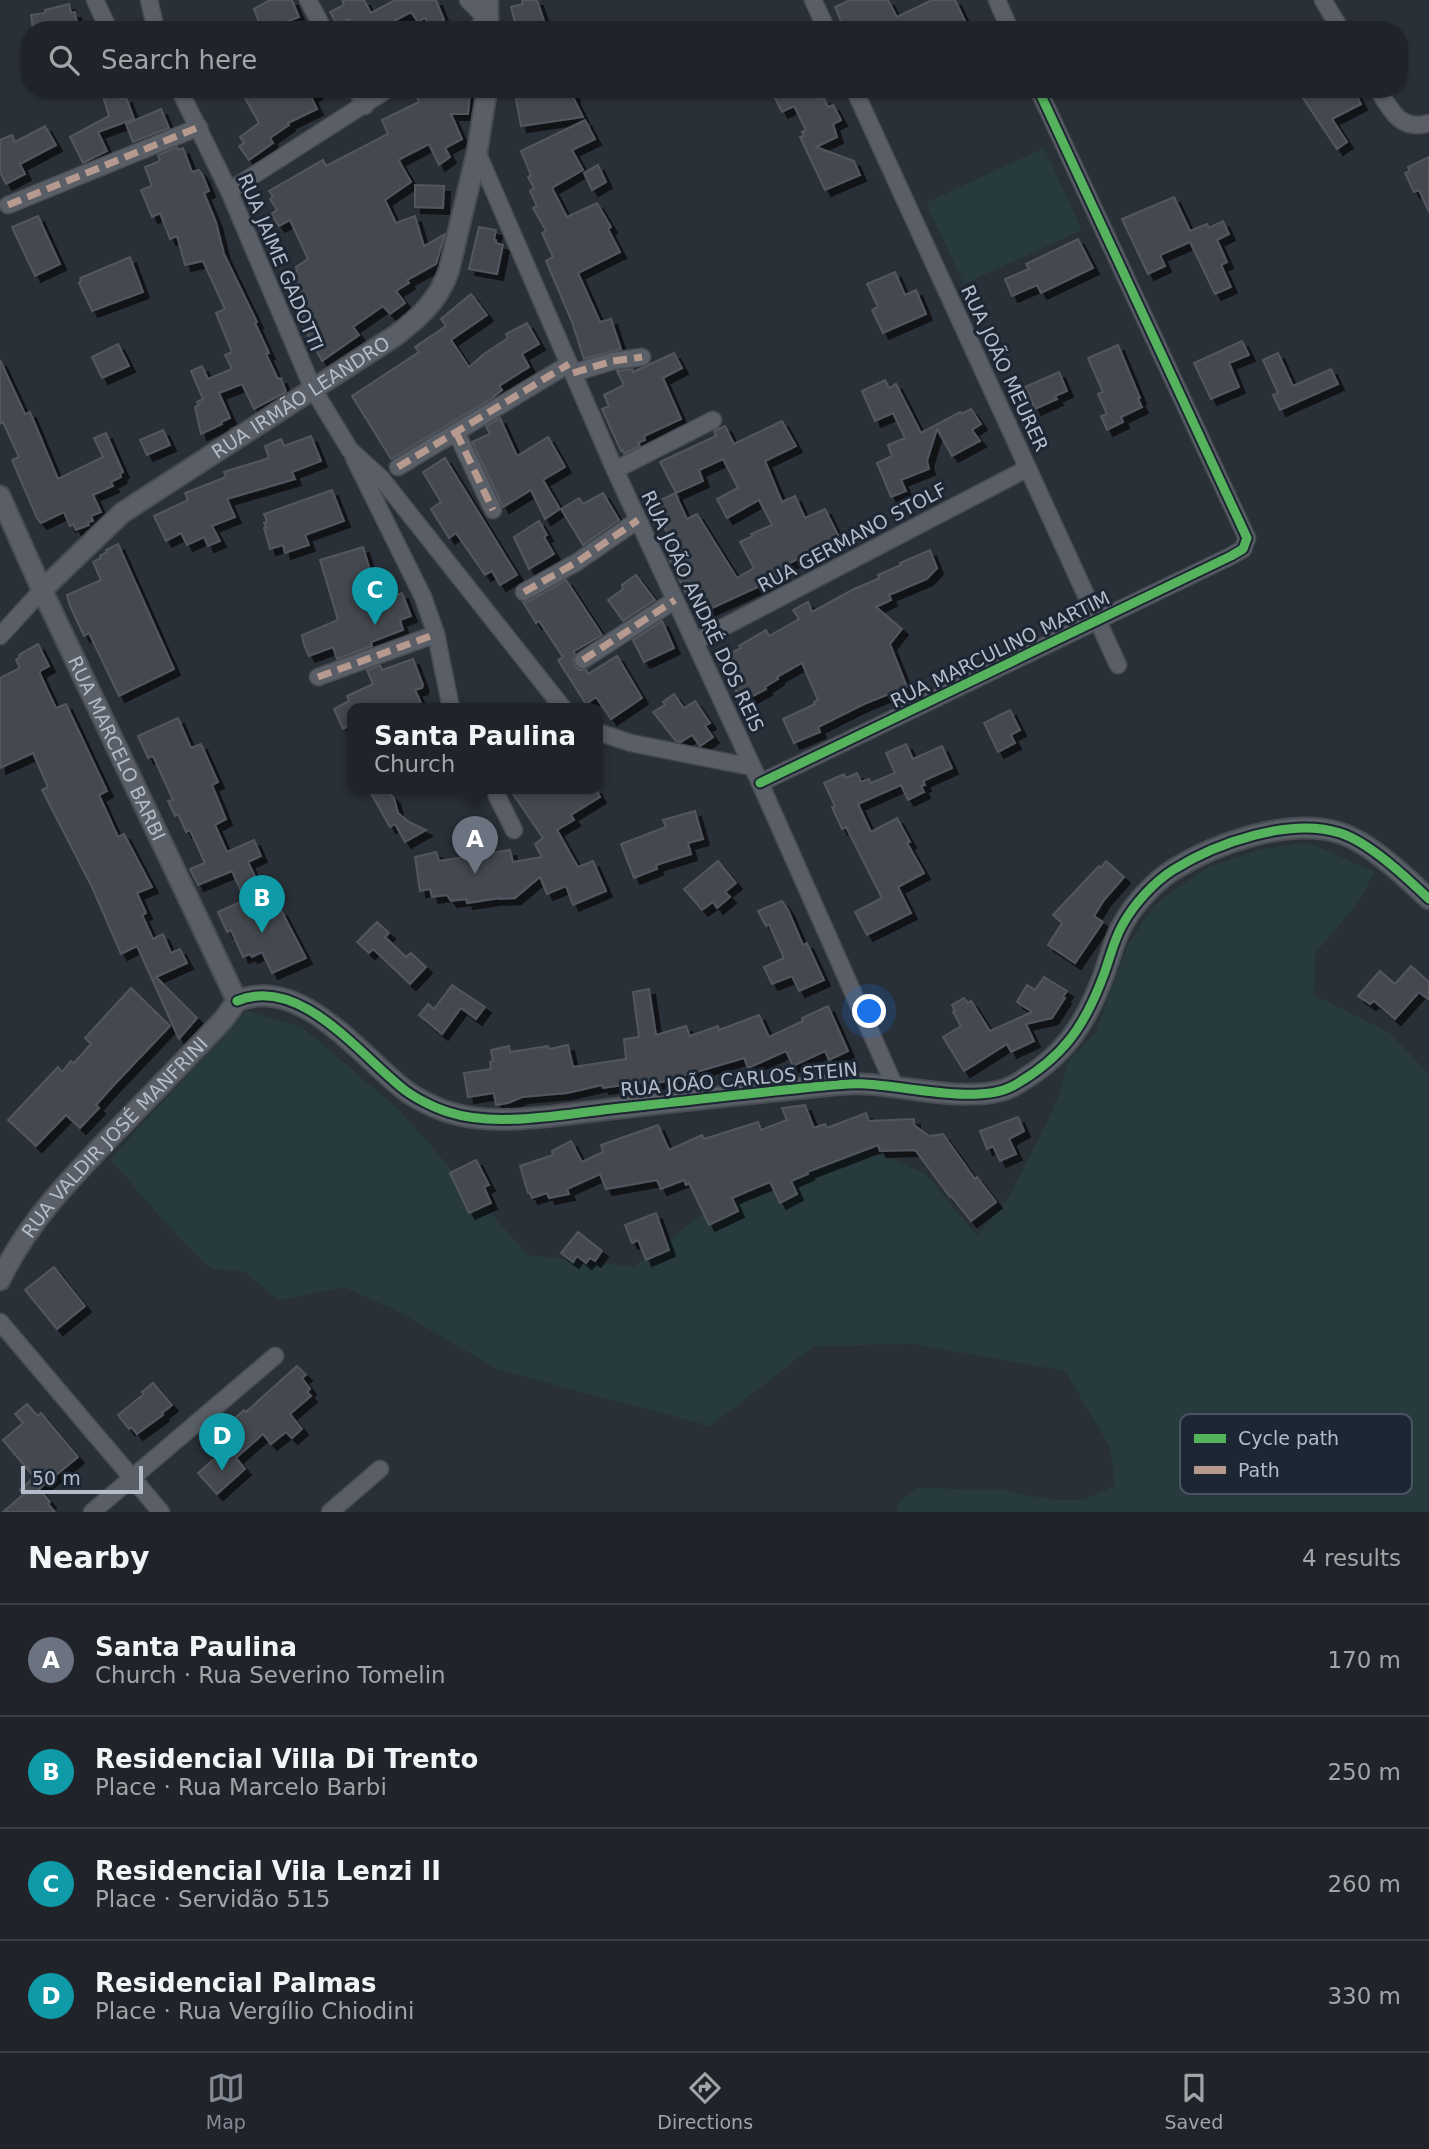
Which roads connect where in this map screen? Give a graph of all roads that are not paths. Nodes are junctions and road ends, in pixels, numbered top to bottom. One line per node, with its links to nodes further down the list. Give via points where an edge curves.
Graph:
1 (95, 0): 9 (street)
2 (149, 0): 10 (street)
3 (308, 0): 11 (street)
4 (468, 0): 12 (street)
5 (488, 0): 13 (street)
6 (813, 0): 14 (street)
7 (997, 0): 15 (street)
8 (1323, 0): 16 (street)
9 (105, 21)
10 (154, 21)
11 (319, 21)
12 (480, 21)
13 (484, 21)
14 (823, 21)
15 (1006, 21)
16 (1336, 21)
17 (184, 98): 26 (street, RUA JAIME GADOTTI)
18 (361, 98): 24 (street)
19 (376, 98): 24 (street)
20 (486, 98): 27 (street, RUA IRMÃO LEANDRO)
21 (858, 98): 37 (street, RUA JOÃO MEURER)
22 (1042, 98): 45 (street, RUA MARCULINO MARTIM, via 1248,538 1243,549 1231,556)
23 (1383, 98): 25 (street, via 1400,120 1418,127)
24 (365, 106): 28 (street)
25 (1429, 123)
26 (199, 127): 28 (street, RUA JAIME GADOTTI); 29 (street)
27 (477, 152): 31 (street, RUA JOÃO ANDRÉ DOS REIS); 32 (street, RUA IRMÃO LEANDRO, via 449,270 433,301 395,337)
28 (229, 191): 32 (street, RUA JAIME GADOTTI)
29 (8, 205)
30 (642, 357): 31 (street)
31 (571, 369): 34 (street); 38 (street, RUA JOÃO ANDRÉ DOS REIS)
32 (313, 390): 35 (street, RUA JAIME GADOTTI); 42 (street, RUA IRMÃO LEANDRO, via 122,513)
33 (713, 420): 38 (street)
34 (456, 432): 36 (street); 40 (street)
35 (350, 450): 46 (street, via 423,597); 53 (street, RUA JAIME GADOTTI, via 382,478)
36 (398, 467)
37 (1028, 468): 45 (street, RUA JOÃO MEURER); 48 (street, RUA GERMANO STOLF)
38 (615, 470): 41 (street, RUA JOÃO ANDRÉ DOS REIS)
39 (0, 496): 42 (street, RUA MARCELO BARBI)
40 (493, 510)
41 (638, 520): 43 (street); 44 (street, RUA JOÃO ANDRÉ DOS REIS)
42 (42, 590): 47 (street, RUA IRMÃO LEANDRO); 60 (street, RUA MARCELO BARBI)
43 (524, 592)
44 (675, 600): 48 (street, RUA JOÃO ANDRÉ DOS REIS); 49 (street)
45 (1098, 621): 50 (street, RUA JOÃO MEURER); 56 (street, RUA MARCULINO MARTIM)
46 (436, 634): 51 (street); 52 (street)
47 (0, 636)
48 (695, 642): 55 (street, RUA JOÃO ANDRÉ DOS REIS)
49 (583, 660)
50 (1118, 665)
51 (318, 677)
52 (450, 703)
53 (559, 703)
54 (603, 734): 55 (street)
55 (752, 767): 56 (street, RUA JOÃO ANDRÉ DOS REIS)
56 (760, 783): 61 (street, RUA JOÃO ANDRÉ DOS REIS)
57 (496, 794): 58 (street)
58 (514, 830)
59 (1429, 899): 61 (street, RUA JOÃO CARLOS STEIN, via 1379,855 1340,833 1306,828 1259,834 1213,849 1171,871 1141,899 1122,925 1088,1014 1067,1045 1039,1071 1009,1088 977,1095)
60 (237, 1001): 61 (street, RUA JOÃO CARLOS STEIN, via 259,995 308,1009 343,1033 407,1092 448,1112 490,1120 824,1086); 62 (street, RUA VALDIR JOSÉ MANFRINI, via 67,1182 9,1260)
61 (895, 1087)
62 (0, 1280)
63 (0, 1322): 66 (street)
64 (275, 1356): 66 (street)
65 (380, 1469): 69 (street)
66 (132, 1478): 67 (street); 68 (street)
67 (92, 1512)
68 (161, 1512)
69 (330, 1512)

